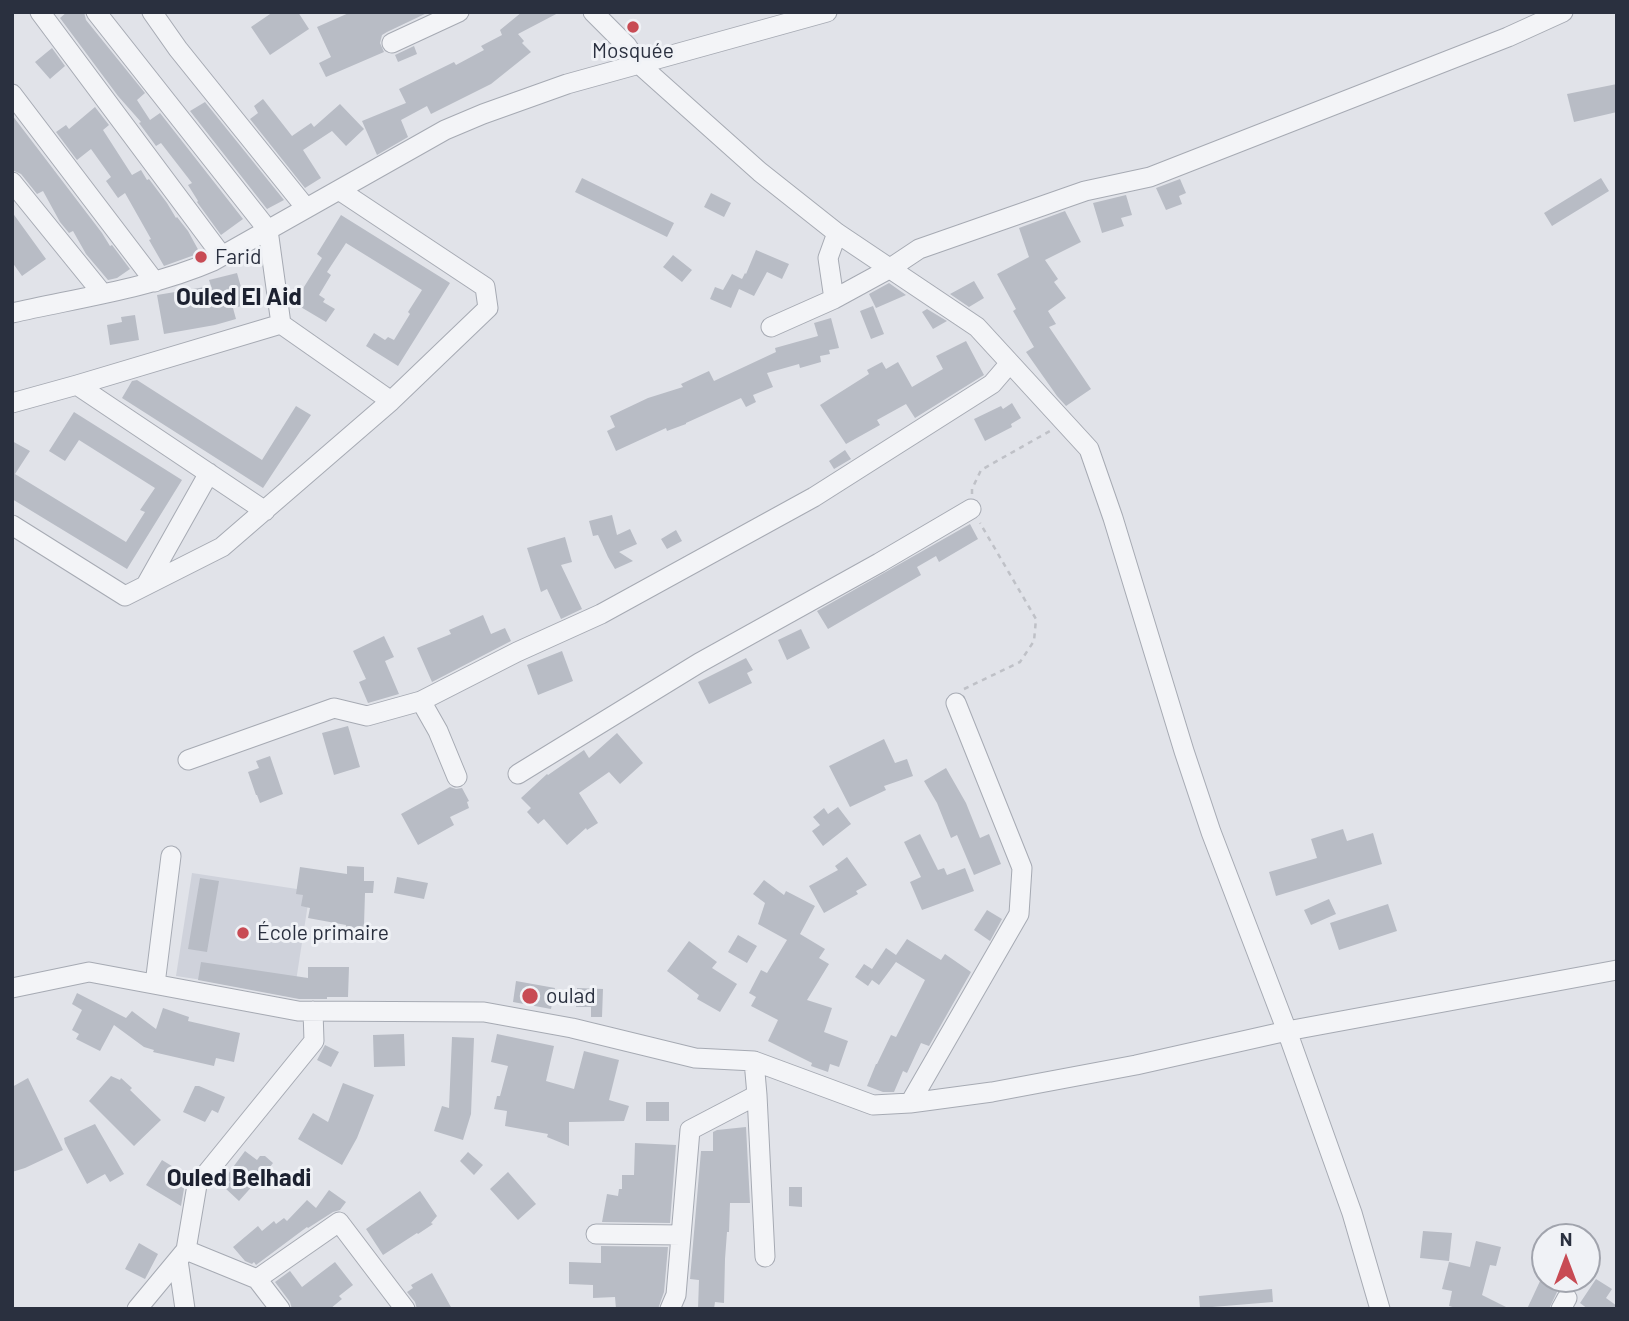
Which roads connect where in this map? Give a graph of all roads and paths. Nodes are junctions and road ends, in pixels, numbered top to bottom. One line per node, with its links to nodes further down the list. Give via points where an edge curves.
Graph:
1 (40, 12): 16 (street)
2 (96, 12): 14 (street)
3 (152, 12): 13 (street)
4 (459, 12): 8 (street)
5 (593, 12): 9 (street)
6 (827, 12): 9 (street)
7 (1563, 12): 17 (street, via 1150,177 1085,191 919,249)
8 (392, 43)
9 (639, 64): 12 (street, via 472,118); 15 (street, via 760,172)
10 (12, 94): 18 (street)
11 (12, 182): 19 (street)
12 (339, 190): 13 (street); 26 (street, via 485,286 488,308)
13 (306, 208): 14 (street)
14 (268, 230): 16 (street); 22 (street)
15 (837, 233): 17 (street); 20 (street, via 828,258)
16 (222, 256): 18 (street)
17 (889, 269): 20 (street); 24 (street, via 977,327)
18 (155, 282): 19 (street)
19 (102, 293): 21 (street)
20 (834, 299): 23 (street)
21 (12, 313)
22 (281, 324): 25 (street); 26 (street)
23 (771, 327)
24 (1010, 363): 28 (street); 34 (street, via 992,384 814,497 601,614)
25 (78, 385): 27 (street); 29 (street)
26 (391, 401): 31 (street)
27 (12, 403)
28 (1065, 423): 30 (path, via 981,470 972,489); 44 (street, via 1089,449 1211,832)
29 (209, 473): 31 (street); 33 (street)
30 (971, 509): 35 (path, via 1036,619 1034,641 1020,662 961,690); 37 (street, via 699,663)
31 (265, 511): 33 (street, via 222,547)
32 (12, 525): 33 (street, via 125,596)
33 (146, 585)
34 (421, 701): 36 (street, via 367,716 334,708); 38 (street)
35 (956, 704): 47 (street, via 1021,868 1018,914)
36 (188, 760)
37 (518, 774)
38 (457, 777)
39 (171, 856): 41 (street)
40 (1617, 970): 44 (street)
41 (155, 984): 42 (street, via 89,972); 43 (street)
42 (12, 988)
43 (313, 1011): 45 (street, via 484,1012 695,1058); 50 (street, via 314,1041 197,1185)
44 (1287, 1031): 47 (street, via 1136,1065); 58 (street, via 1352,1213)
45 (754, 1061): 46 (street); 47 (street, via 873,1105)
46 (757, 1095): 49 (street, via 690,1130); 51 (street)
47 (909, 1103)
48 (596, 1234): 49 (street)
49 (681, 1235): 57 (street, via 676,1295)
50 (182, 1255): 52 (street); 53 (street); 54 (street)
51 (765, 1257)
52 (257, 1279): 55 (street); 56 (street, via 339,1222)
53 (137, 1309)
54 (185, 1309)
55 (280, 1309)
56 (405, 1309)
57 (670, 1309)
58 (1380, 1309)

